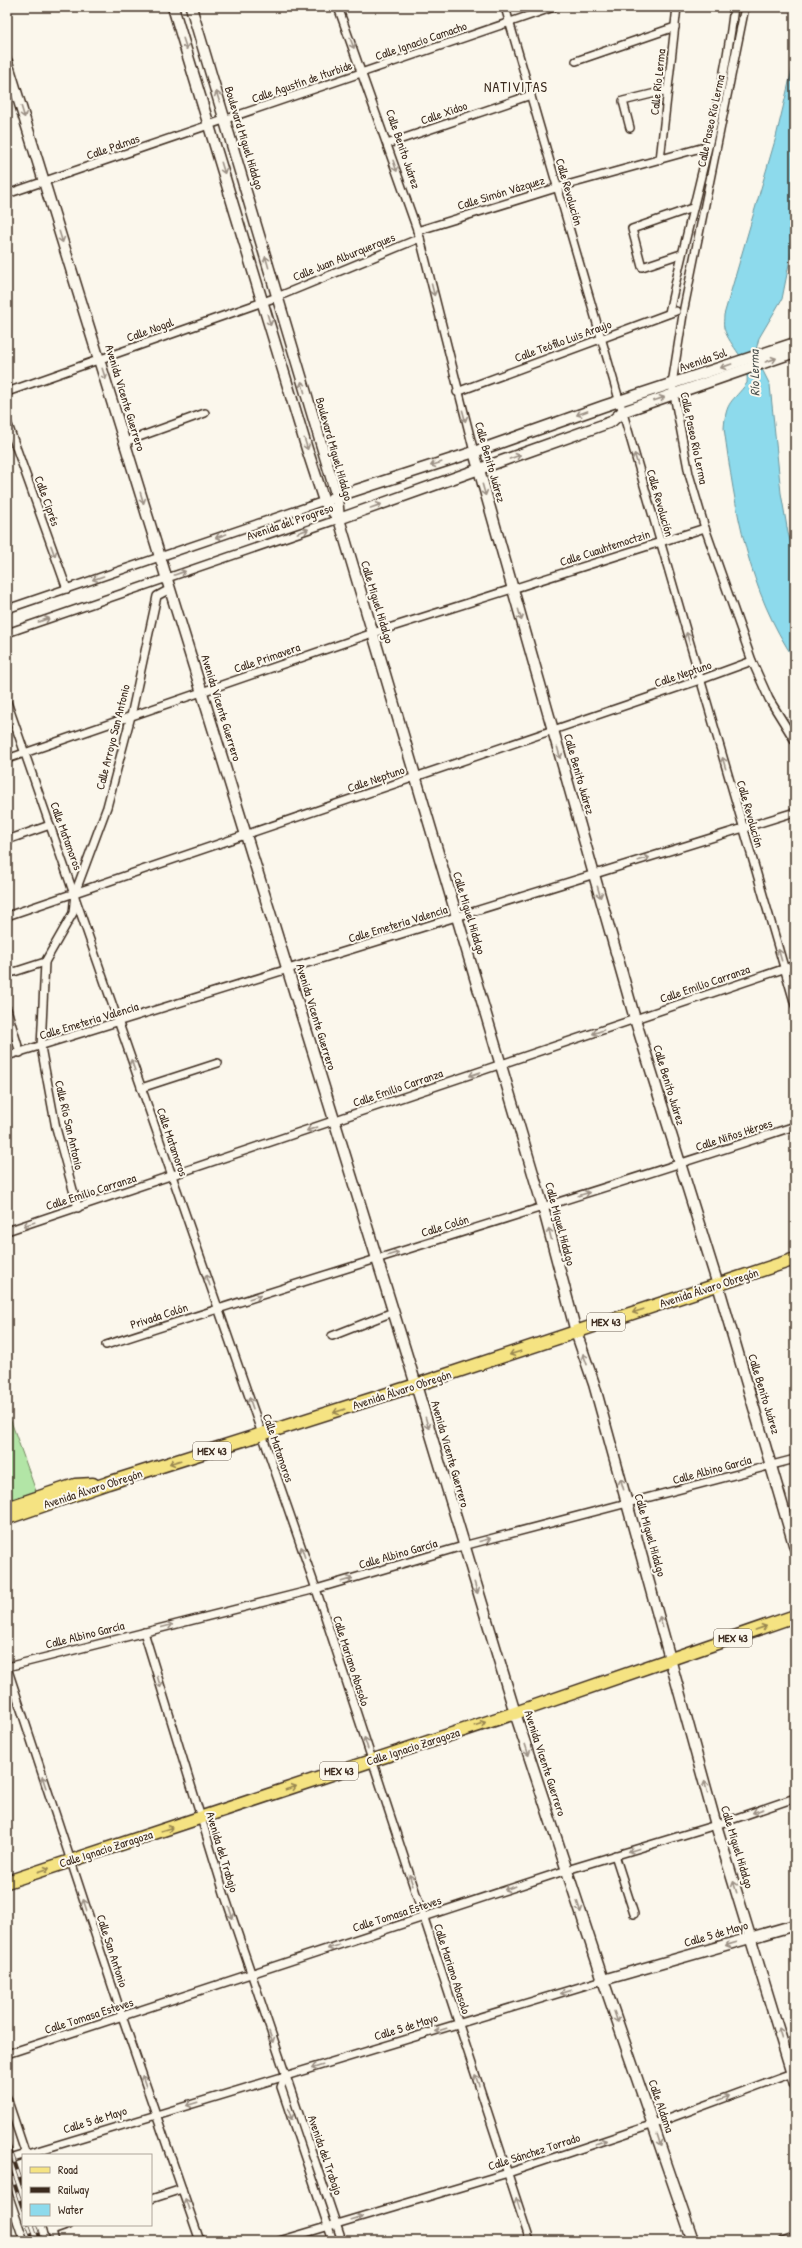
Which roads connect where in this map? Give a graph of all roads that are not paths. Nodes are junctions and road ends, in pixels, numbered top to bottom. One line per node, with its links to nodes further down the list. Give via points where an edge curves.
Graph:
1 (173, 7): 17 (street, Boulevard Miguel Hidalgo, one-way to 17)
2 (191, 7): 16 (street, Boulevard Miguel Hidalgo, one-way to 2)
3 (338, 7): 13 (street, Calle Benito Juárez, one-way to 13)
4 (505, 7): 9 (street, Calle Revolución)
5 (554, 7): 9 (street, Calle Ignacio Camacho)
6 (677, 7): 10 (street, Calle Río Lerma)
7 (734, 7): 20 (street, via 731,36)
8 (745, 7): 34 (street, Calle Paseo Río Lerma, via 684,308)
9 (510, 22): 13 (street, Calle Ignacio Camacho); 15 (street, Calle Revolución)
10 (675, 28): 11 (street); 14 (street, Calle Río Lerma)
11 (576, 61)
12 (7, 62): 22 (street, Avenida Vicente Guerrero, one-way to 22)
13 (363, 73): 16 (street, Calle Agustín de Iturbide); 19 (street, Calle Benito Juárez)
14 (668, 90): 18 (street, via 623,101); 21 (street, Calle Río Lerma)
15 (531, 95): 19 (street, Calle Xidoo); 23 (street, Calle Revolución)
16 (225, 120): 17 (street, Calle Palmas); 29 (street, Boulevard Miguel Hidalgo, one-way to 16)
17 (210, 125): 22 (street, Calle Palmas); 30 (street, Boulevard Miguel Hidalgo, one-way to 30)
18 (630, 128)
19 (387, 144): 26 (street, Calle Benito Juárez, one-way to 26)
20 (708, 146): 21 (street, Calle Simón Vázquez); 25 (street)
21 (660, 160): 23 (street, Calle Simón Vázquez)
22 (44, 182): 24 (street, Calle Palmas); 33 (street, Avenida Vicente Guerrero, one-way to 33)
23 (556, 188): 26 (street, Calle Simón Vázquez); 31 (street, Calle Revolución)
24 (7, 194)
25 (692, 208): 28 (street); 28 (street, via 632,229 642,267)
26 (417, 231): 27 (street, Calle Benito Juárez)
27 (420, 238): 29 (street, Calle Juan Alburquerques); 36 (street, Calle Benito Juárez, one-way to 36)
28 (681, 254): 31 (street, Calle Teófilo Luis Araujo, via 672,312)
29 (277, 297): 30 (street, Calle Nogal); 43 (street, Boulevard Miguel Hidalgo, one-way to 29)
30 (264, 301): 33 (street, Calle Nogal); 44 (street, Boulevard Miguel Hidalgo, one-way to 44)
31 (601, 339): 36 (street, Calle Teófilo Luis Araujo); 37 (street, Calle Revolución)
32 (792, 348): 34 (street, Avenida Sol)
33 (99, 360): 35 (street, Calle Nogal); 40 (street, Avenida Vicente Guerrero, one-way to 40)
34 (672, 389): 37 (street, Avenida Sol); 46 (street, Calle Paseo Río Lerma, via 690,474)
35 (7, 392)
36 (457, 392): 41 (street, Calle Benito Juárez, one-way to 41)
37 (621, 407): 41 (street, Avenida del Progreso, one-way to 41, via 604,406); 42 (street, Avenida del Progreso, one-way to 37, via 611,422); 47 (street, Calle Revolución, one-way to 37)
38 (205, 413): 40 (street)
39 (7, 422): 50 (street, Calle Ciprés, one-way to 50)
40 (125, 442): 48 (street, Avenida Vicente Guerrero, one-way to 48)
41 (474, 452): 42 (street, Calle Benito Juárez); 43 (street, Avenida del Progreso, one-way to 43)
42 (478, 470): 45 (street, Avenida del Progreso, one-way to 42); 51 (street, Calle Benito Juárez, one-way to 51)
43 (337, 496): 44 (street, Avenida del Progreso); 45 (street, Boulevard Miguel Hidalgo)
44 (324, 501): 45 (street, Boulevard Miguel Hidalgo); 48 (street, Avenida del Progreso, one-way to 48)
45 (339, 519): 49 (street, Avenida del Progreso, one-way to 45); 55 (street, Calle Miguel Hidalgo)
46 (705, 528): 47 (street, Calle Cuauhtemoctzin); 56 (street, Calle Paseo Río Lerma)
47 (660, 542): 51 (street, Calle Cuauhtemoctzin); 57 (street, Calle Revolución, one-way to 47)
48 (160, 557): 49 (street, Avenida Vicente Guerrero); 50 (street, Avenida del Progreso, one-way to 50)
49 (167, 578): 52 (street, Avenida Vicente Guerrero); 54 (street, Avenida del Progreso, one-way to 49)
50 (67, 589): 53 (street, Avenida del Progreso)
51 (512, 589): 55 (street, Calle Primavera); 61 (street, Calle Benito Juárez, one-way to 61)
52 (170, 590): 58 (street, Avenida Vicente Guerrero); 60 (street, Calle Arroyo San Antonio, via 157,596)
53 (7, 609)
54 (7, 633)
55 (373, 633): 58 (street, Calle Primavera); 65 (street, Calle Miguel Hidalgo)
56 (752, 661): 57 (street, Calle Neptuno); 62 (street, Calle Paseo Río Lerma, via 769,699)
57 (700, 680): 61 (street, Calle Neptuno); 68 (street, Calle Revolución, one-way to 57)
58 (202, 692): 60 (street, Calle Primavera); 69 (street, Avenida Vicente Guerrero)
59 (7, 702): 63 (street, Calle Matamoros)
60 (131, 716): 63 (street, Calle Primavera); 72 (street, Calle Arroyo San Antonio, via 106,807)
61 (553, 730): 65 (street, Calle Neptuno); 71 (street, Calle Benito Juárez, one-way to 71)
62 (795, 741)
63 (25, 753): 64 (street, Calle Primavera); 67 (street, Calle Matamoros)
64 (7, 759)
65 (416, 777): 69 (street, Calle Neptuno); 74 (street, Calle Miguel Hidalgo)
66 (795, 812): 68 (street, Calle Emeteria Valencia)
67 (50, 825): 70 (street); 72 (street, Calle Matamoros)
68 (743, 828): 71 (street, Calle Emeteria Valencia, one-way to 68); 77 (street, Calle Revolución, one-way to 68)
69 (246, 835): 72 (street, Calle Neptuno); 78 (street, Avenida Vicente Guerrero)
70 (7, 840)
71 (594, 875): 74 (street, Calle Emeteria Valencia); 82 (street, Calle Benito Juárez, one-way to 82)
72 (75, 893): 73 (street, Calle Neptuno); 75 (street, via 73,913); 83 (street, Calle Matamoros)
73 (7, 916)
74 (457, 917): 78 (street, Calle Emeteria Valencia); 88 (street, Calle Miguel Hidalgo)
75 (45, 962): 79 (street); 84 (street, Calle Río San Antonio)
76 (795, 965): 77 (street, Calle Emilio Carranza)
77 (784, 969): 80 (street, Calle Revolución); 82 (street, Calle Emilio Carranza)
78 (288, 970): 83 (street, Calle Emeteria Valencia); 90 (street, Avenida Vicente Guerrero)
79 (14, 972)
80 (795, 1006)
81 (7, 1009): 85 (street)
82 (635, 1019): 88 (street, Calle Emilio Carranza, one-way to 88); 92 (street, Calle Benito Juárez)
83 (119, 1023): 84 (street, Calle Emeteria Valencia); 89 (street, Calle Matamoros, one-way to 83)
84 (41, 1047): 85 (street, Calle Emeteria Valencia); 95 (street, Calle Río San Antonio, via 56,1128)
85 (20, 1053): 86 (street, Calle Emeteria Valencia)
86 (7, 1056)
87 (218, 1063): 89 (street)
88 (501, 1065): 90 (street, Calle Emilio Carranza, one-way to 90); 94 (street, Calle Miguel Hidalgo)
89 (141, 1088): 93 (street, Calle Matamoros)
90 (335, 1121): 93 (street, Calle Emilio Carranza, one-way to 93); 97 (street, Avenida Vicente Guerrero)
91 (795, 1126): 92 (street, Calle Niños Héroes)
92 (679, 1165): 94 (street, Calle Colón, one-way to 92); 99 (street, Calle Benito Juárez)
93 (172, 1176): 95 (street, Calle Emilio Carranza); 100 (street, Calle Matamoros, one-way to 93)
94 (543, 1207): 97 (street, Calle Colón, one-way to 94); 102 (street, Calle Miguel Hidalgo, one-way to 94)
95 (78, 1208): 96 (street, Calle Emilio Carranza, one-way to 96)
96 (7, 1231)
97 (377, 1258): 100 (street, Calle Colón, one-way to 97); 101 (street, Avenida Vicente Guerrero)
98 (795, 1259): 99 (main road, Avenida Álvaro Obregón / MEX 43)
99 (718, 1285): 102 (main road, Avenida Álvaro Obregón / MEX 43, one-way to 102); 108 (street, Calle Benito Juárez)
100 (218, 1308): 104 (street, Privada Colón); 106 (street, Calle Matamoros, one-way to 100)
101 (393, 1312): 103 (street); 105 (street, Avenida Vicente Guerrero)
102 (576, 1332): 105 (main road, Avenida Álvaro Obregón / MEX 43, one-way to 105); 110 (street, Calle Miguel Hidalgo, one-way to 102, via 594,1384)
103 (332, 1336)
104 (106, 1345)
105 (416, 1386): 106 (main road, Avenida Álvaro Obregón / MEX 43, one-way to 106); 114 (street, Avenida Vicente Guerrero, one-way to 114)
106 (262, 1436): 109 (main road, Avenida Álvaro Obregón / MEX 43, one-way to 109); 116 (street, Calle Matamoros, one-way to 106)
107 (795, 1459): 108 (street, Calle Albino García)
108 (772, 1466): 110 (street, Calle Albino García); 115 (street, Calle Benito Juárez)
109 (108, 1483): 111 (main road, via 75,1485); 112 (main road, Avenida Álvaro Obregón / MEX 43); 113 (main road, via 81,1499)
110 (628, 1503): 114 (street, Calle Albino García, one-way to 110); 119 (street, Calle Miguel Hidalgo, one-way to 110)
111 (7, 1508)
112 (7, 1518)
113 (7, 1525)
114 (463, 1546): 116 (street, Calle Albino García, one-way to 114); 121 (street, Avenida Vicente Guerrero, one-way to 121)
115 (795, 1548)
116 (316, 1589): 118 (street, Calle Albino García, one-way to 116); 122 (street, Calle Mariano Abasolo, one-way to 116)
117 (795, 1616): 119 (main road, Calle Ignacio Zaragoza / MEX 43, one-way to 117)
118 (144, 1632): 120 (street, Calle Albino García); 124 (street, Avenida del Trabajo, one-way to 124)
119 (672, 1660): 121 (main road, Calle Ignacio Zaragoza / MEX 43); 125 (street, Calle Miguel Hidalgo, one-way to 119)
120 (7, 1667): 127 (street, Calle San Antonio, one-way to 120)
121 (515, 1713): 122 (main road, Calle Ignacio Zaragoza / MEX 43, one-way to 121); 128 (street, Avenida Vicente Guerrero, one-way to 128)
122 (372, 1761): 124 (main road, Calle Ignacio Zaragoza / MEX 43, one-way to 122); 131 (street, Calle Mariano Abasolo, one-way to 122)
123 (795, 1798): 125 (street, Calle Tomasa Esteves, one-way to 125)
124 (200, 1818): 127 (main road, Calle Ignacio Zaragoza / MEX 43, one-way to 124); 134 (street, Avenida del Trabajo, one-way to 134)
125 (716, 1825): 126 (street, Calle Tomasa Esteves, one-way to 126); 133 (street, Calle Miguel Hidalgo, one-way to 125)
126 (615, 1855): 128 (street, Calle Tomasa Esteves); 130 (street)
127 (70, 1861): 129 (main road, Calle Ignacio Zaragoza / MEX 43, one-way to 127); 136 (street, Calle San Antonio, one-way to 127)
128 (567, 1870): 131 (street, Calle Tomasa Esteves, one-way to 131); 135 (street, Avenida Vicente Guerrero, one-way to 135)
129 (7, 1882)
130 (634, 1914)
131 (423, 1917): 134 (street, Calle Tomasa Esteves, one-way to 134); 137 (street, Calle Mariano Abasolo)
132 (795, 1925): 133 (street, Calle 5 de Mayo)
133 (751, 1938): 135 (street, Calle 5 de Mayo, one-way to 135); 139 (street, Calle Miguel Hidalgo, one-way to 133)
134 (250, 1974): 136 (street, Calle Tomasa Esteves); 141 (street, Avenida del Trabajo, one-way to 141)
135 (603, 1980): 137 (street, Calle 5 de Mayo, one-way to 137); 145 (street, Calle Aldama, one-way to 145)
136 (122, 2016): 138 (street, Calle Tomasa Esteves); 144 (street, Calle San Antonio, one-way to 136)
137 (458, 2025): 141 (street, Calle 5 de Mayo, one-way to 141); 150 (street, Calle Mariano Abasolo, one-way to 137)
138 (7, 2054)
139 (791, 2057): 140 (street, Calle Miguel Hidalgo)
140 (792, 2073): 142 (street, Calle Miguel Hidalgo); 145 (street, Calle Sánchez Torrado, one-way to 140)
141 (285, 2077): 144 (street, Calle 5 de Mayo, one-way to 144); 154 (street, Avenida del Trabajo); 156 (street, Avenida del Trabajo, one-way to 156, via 281,2087)
142 (795, 2084)
143 (7, 2098): 146 (street)
144 (156, 2115): 147 (street, Calle 5 de Mayo); 151 (street, Calle San Antonio)
145 (654, 2124): 150 (street, Calle Sánchez Torrado, one-way to 145); 166 (street, Calle Aldama, one-way to 166)
146 (25, 2154)
147 (28, 2154)
148 (22, 2156): 149 (street, Calle 5 de Mayo)
149 (7, 2160)
150 (508, 2173): 154 (street, Calle Sánchez Torrado, one-way to 150); 165 (street, Calle Mariano Abasolo, one-way to 150)
151 (182, 2190): 153 (street); 161 (street, Calle San Antonio, one-way to 151)
152 (7, 2191): 159 (street)
153 (152, 2199)
154 (336, 2224): 156 (street, Calle Sánchez Torrado); 164 (street, Avenida del Trabajo)
155 (63, 2226): 157 (street)
156 (328, 2226): 162 (street, Calle Sánchez Torrado); 163 (street, Avenida del Trabajo)
157 (51, 2228): 160 (street)
158 (795, 2236): 167 (street)
159 (24, 2241)
160 (55, 2241)
161 (200, 2241)
162 (279, 2241)
163 (333, 2241)
164 (342, 2241)
165 (530, 2241)
166 (693, 2241)
167 (783, 2241)

